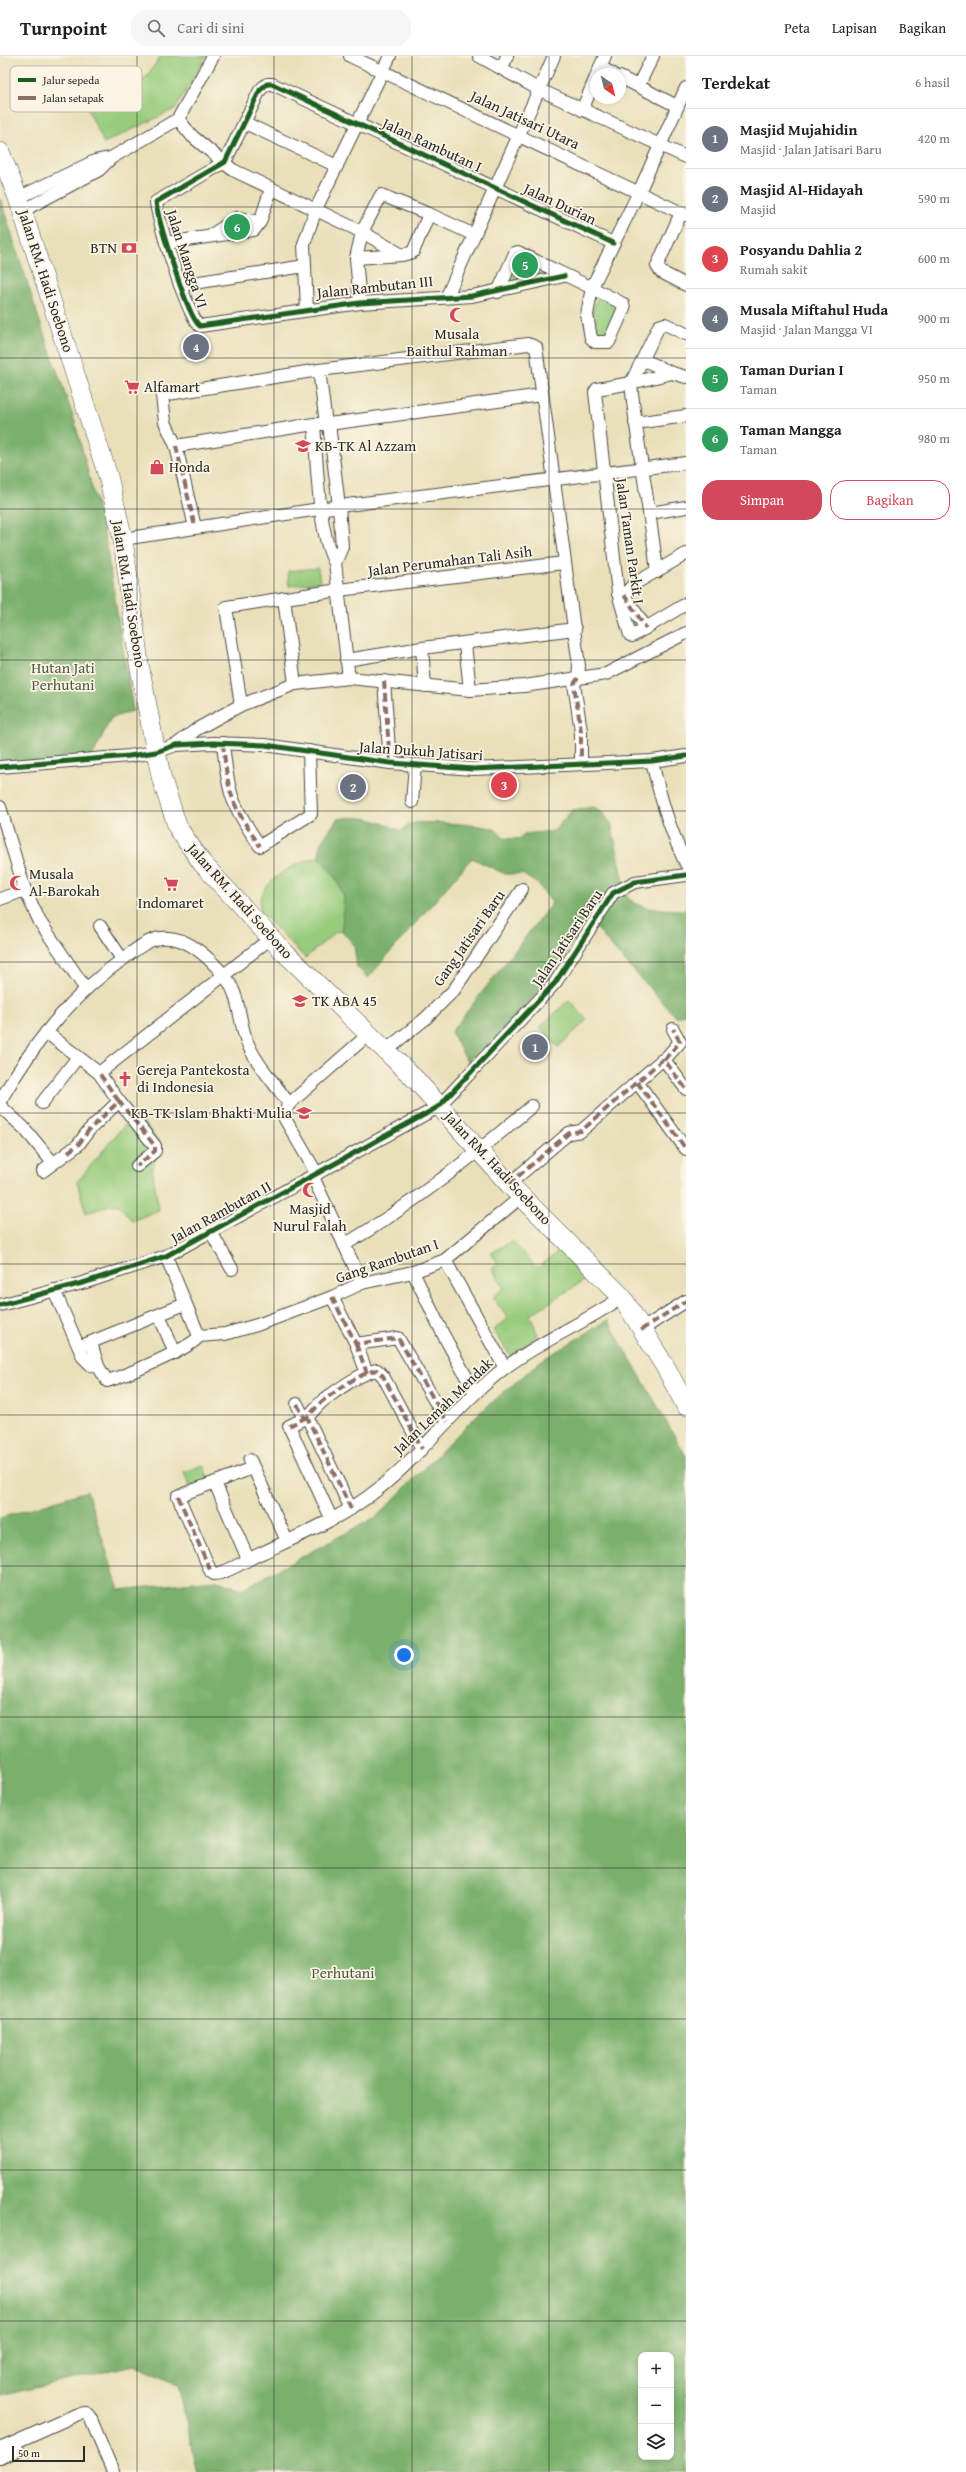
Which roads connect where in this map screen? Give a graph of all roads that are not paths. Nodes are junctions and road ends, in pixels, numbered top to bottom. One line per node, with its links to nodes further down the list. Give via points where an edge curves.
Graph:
1 (213, 56): 19 (street)
2 (350, 56): 11 (street, Jalan Jatisari Utara)
3 (390, 56): 11 (street)
4 (479, 56): 9 (street)
5 (507, 56): 9 (street)
6 (554, 56): 15 (street)
7 (605, 56): 10 (street)
8 (653, 56): 13 (street)
9 (502, 68): 15 (street)
10 (600, 68)
11 (383, 71): 21 (street); 22 (street, Jalan Jatisari Utara)
12 (626, 80): 13 (street)
13 (638, 86): 17 (street)
14 (686, 88): 17 (street)
15 (538, 89): 18 (street); 22 (street)
16 (590, 92): 18 (street)
17 (677, 106): 23 (street)
18 (582, 110): 23 (street)
19 (178, 119): 26 (street, via 192,136); 31 (street, via 111,158 99,170)
20 (245, 124): 21 (street, Jalan Rambutan I, via 260,90 270,84); 26 (street); 27 (street)
21 (358, 124): 27 (street); 28 (street, Jalan Rambutan I)
22 (520, 134): 28 (street); 30 (street, Jalan Jatisari Utara)
23 (660, 146): 25 (street); 30 (street)
24 (0, 152): 31 (main road, Jalan RM. Hadi Soebono)
25 (686, 157)
26 (225, 162): 29 (street, via 233,170); 37 (street, Jalan Mangga VI, via 156,202)
27 (337, 166): 32 (street)
28 (496, 188): 36 (street); 38 (street, Jalan Durian)
29 (272, 189): 32 (street); 37 (street, via 260,222 254,230)
30 (639, 192): 34 (street, Jalan Jatisari Utara); 38 (street)
31 (20, 204): 70 (main road, Jalan RM. Hadi Soebono, via 90,414)
32 (316, 209): 35 (street); 41 (street, via 304,246)
33 (429, 214): 35 (street, via 381,195); 36 (street); 39 (street, via 414,250)
34 (684, 214): 44 (street, via 657,266 662,272)
35 (362, 232): 39 (street); 40 (street)
36 (472, 234): 46 (street)
37 (166, 243): 43 (street, Jalan Mangga VI)
38 (613, 243): 42 (street, via 592,287)
39 (402, 255): 40 (street)
40 (356, 258): 47 (street)
41 (305, 266): 43 (street); 48 (street)
42 (564, 276): 45 (street, Jalan Rambutan III); 45 (street, via 516,252)
43 (180, 284): 49 (street, Jalan Mangga VI, via 195,321)
44 (686, 285)
45 (498, 292): 46 (street, Jalan Rambutan III)
46 (446, 296): 47 (street, Jalan Rambutan III)
47 (360, 303): 48 (street, Jalan Rambutan III)
48 (308, 310): 49 (street, Jalan Rambutan III)
49 (203, 326)
50 (686, 334): 51 (street, via 662,324)
51 (644, 360): 53 (street); 55 (street)
52 (319, 370): 56 (street, via 531,344 536,347); 59 (street); 60 (street, via 164,394 160,398 165,422)
53 (672, 373): 54 (street); 55 (street)
54 (686, 377)
55 (631, 383): 58 (street); 63 (street, Jalan Taman Parkit I, via 597,389 595,392)
56 (542, 396): 59 (street); 64 (street)
57 (686, 416): 58 (street)
58 (635, 423): 62 (street)
59 (323, 424): 60 (street); 65 (street); 67 (street)
60 (176, 446): 69 (street)
61 (686, 463): 62 (street)
62 (641, 468): 63 (street); 68 (street)
63 (604, 471): 64 (street); 76 (street, Jalan Taman Parkit I)
64 (553, 480): 65 (street); 73 (street)
65 (339, 506): 67 (street); 72 (street, via 342,548)
66 (686, 507): 68 (street)
67 (322, 509): 69 (street); 72 (street, via 328,552)
68 (650, 513): 74 (street)
69 (195, 527): 70 (street)
70 (123, 539): 95 (main road, Jalan RM. Hadi Soebono, via 139,664)
71 (686, 554): 74 (street)
72 (335, 563): 75 (street)
73 (564, 563): 75 (street, Jalan Perumahan Tali Asih); 80 (street)
74 (658, 572): 76 (street)
75 (339, 590): 77 (street, Jalan Perumahan Tali Asih); 84 (street)
76 (621, 594): 79 (street, Jalan Taman Parkit I); 79 (street, Jalan Taman Parkit I, via 632,636)
77 (284, 598): 88 (street); 91 (street, Jalan Perumahan Tali Asih, via 226,608)
78 (686, 604): 79 (street)
79 (646, 628)
80 (574, 629): 82 (street); 86 (street)
81 (686, 633): 86 (street, Jalan Dukuh Jatisari, via 611,672)
82 (465, 644): 83 (street); 90 (street)
83 (422, 648): 84 (street); 89 (street)
84 (346, 660): 85 (street)
85 (349, 678): 87 (street, Jalan Dukuh Jatisari); 88 (street, Jalan Dukuh Jatisari)
86 (578, 678): 90 (street, Jalan Dukuh Jatisari); 99 (street, via 574,684 581,731)
87 (384, 681): 89 (street, Jalan Dukuh Jatisari); 98 (street, Jalan Dukuh Jatisari)
88 (295, 684): 91 (street, Jalan Dukuh Jatisari)
89 (425, 686): 90 (street, Jalan Dukuh Jatisari)
90 (470, 690)
91 (241, 705): 93 (street, Jalan Dukuh Jatisari, via 197,729)
92 (223, 743): 93 (street, Jalan Dukuh Jatisari); 94 (street, Jalan Dukuh Jatisari); 94 (street, via 231,798 241,820 260,846 311,814)
93 (176, 745): 95 (street, Jalan Dukuh Jatisari)
94 (309, 751): 98 (street, Jalan Dukuh Jatisari)
95 (156, 752): 101 (street, Jalan Dukuh Jatisari); 110 (main road, Jalan RM. Hadi Soebono, via 162,780 178,828 202,863)
96 (686, 756): 97 (street, Jalan Dukuh Jatisari)
97 (652, 761): 99 (street, Jalan Dukuh Jatisari); 104 (street, via 672,835)
98 (390, 763): 100 (street, Jalan Dukuh Jatisari)
99 (582, 764): 100 (street, Jalan Dukuh Jatisari, via 473,769)
100 (415, 765): 102 (street)
101 (0, 767)
102 (412, 802)
103 (0, 807): 107 (street)
104 (686, 864)
105 (686, 875): 128 (street, Jalan Jatisari Baru, via 635,882 613,892 554,983)
106 (522, 889): 117 (street, Gang Jatisari Baru, via 454,990 425,1019)
107 (25, 890): 108 (street); 113 (street, via 52,942)
108 (0, 899)
109 (100, 926): 111 (street)
110 (271, 938): 112 (street); 116 (main road, Jalan RM. Hadi Soebono, via 331,1000)
111 (122, 959): 112 (street, via 150,940 169,938 190,946); 113 (street)
112 (224, 975): 120 (street); 126 (street, via 237,998 247,1042)
113 (85, 988): 115 (street)
114 (673, 1029): 119 (street, Gang Rambutan I, via 680,1042)
115 (46, 1032): 118 (street); 124 (street, via 16,1073)
116 (369, 1034): 117 (main road, Jalan RM. Hadi Soebono); 126 (street)
117 (386, 1050): 128 (main road, Jalan RM. Hadi Soebono)
118 (78, 1057): 120 (street); 125 (street)
119 (665, 1060): 121 (street, Gang Rambutan I); 122 (street)
120 (99, 1073): 123 (street)
121 (637, 1082): 130 (street); 136 (street, Gang Rambutan I, via 583,1129 569,1133)
122 (686, 1089)
123 (118, 1100): 132 (street, via 78,1145); 133 (street, via 155,1146 155,1151)
124 (0, 1102)
125 (42, 1103)
126 (289, 1104): 135 (street, via 284,1114 285,1119)
127 (0, 1106): 132 (street, via 24,1128)
128 (439, 1106): 131 (main road, Jalan RM. Hadi Soebono); 135 (street, Jalan Rambutan II)
129 (532, 1106): 131 (street)
130 (686, 1149)
131 (479, 1151): 136 (main road, Jalan RM. Hadi Soebono); 138 (street, via 380,1224)
132 (53, 1163): 134 (street)
133 (138, 1166)
134 (43, 1171)
135 (315, 1175): 137 (street, Jalan Rambutan II); 138 (street)
136 (515, 1190): 140 (street, Gang Rambutan I); 146 (main road, Jalan RM. Hadi Soebono)
137 (211, 1232): 139 (street, Jalan Rambutan II); 141 (street)
138 (344, 1245): 143 (street)
139 (166, 1256): 144 (street, Jalan Rambutan II); 148 (street)
140 (445, 1260): 142 (street, Gang Rambutan I); 156 (street)
141 (232, 1269)
142 (413, 1272): 143 (street, Gang Rambutan I); 158 (street)
143 (362, 1283): 145 (street, Gang Rambutan I)
144 (54, 1290): 149 (street, Jalan Rambutan II); 154 (street)
145 (332, 1297): 152 (street, Gang Rambutan I, via 256,1325 225,1334); 153 (street)
146 (622, 1297): 151 (main road, Jalan RM. Hadi Soebono); 156 (street, Jalan Lemah Mendak, via 598,1314 529,1351)
147 (686, 1300): 151 (street)
148 (185, 1304): 150 (street); 152 (street)
149 (0, 1305)
150 (158, 1315): 154 (street); 155 (street)
151 (642, 1330): 159 (main road, Jalan RM. Hadi Soebono)
152 (199, 1336): 155 (street, via 195,1342)
153 (356, 1344): 157 (street); 162 (street, via 398,1338)
154 (85, 1345): 155 (street, via 107,1381)
155 (175, 1353)
156 (505, 1368): 158 (street, Jalan Lemah Mendak)
157 (367, 1373): 161 (street, via 323,1400 318,1408); 163 (street, via 377,1370 381,1372)
158 (475, 1393): 162 (street, Jalan Lemah Mendak)
159 (685, 1400)
160 (297, 1404): 161 (street)
161 (305, 1417): 165 (street); 166 (street, via 289,1426)
162 (447, 1422): 163 (street, Jalan Lemah Mendak)
163 (422, 1449): 165 (street, Jalan Lemah Mendak, via 377,1490)
164 (215, 1483): 167 (street, via 252,1464); 168 (street); 168 (street, Jalan Lemah Mendak, via 178,1496 211,1572 218,1574)
165 (351, 1509): 166 (street, Jalan Lemah Mendak)
166 (332, 1520): 167 (street, Jalan Lemah Mendak)
167 (287, 1541): 168 (street, Jalan Lemah Mendak)
168 (248, 1559)
169 (90, 2417): 170 (street, via 86,2412 78,2414); 171 (street); 172 (street)
170 (0, 2449)
171 (0, 2458)
172 (113, 2472)

